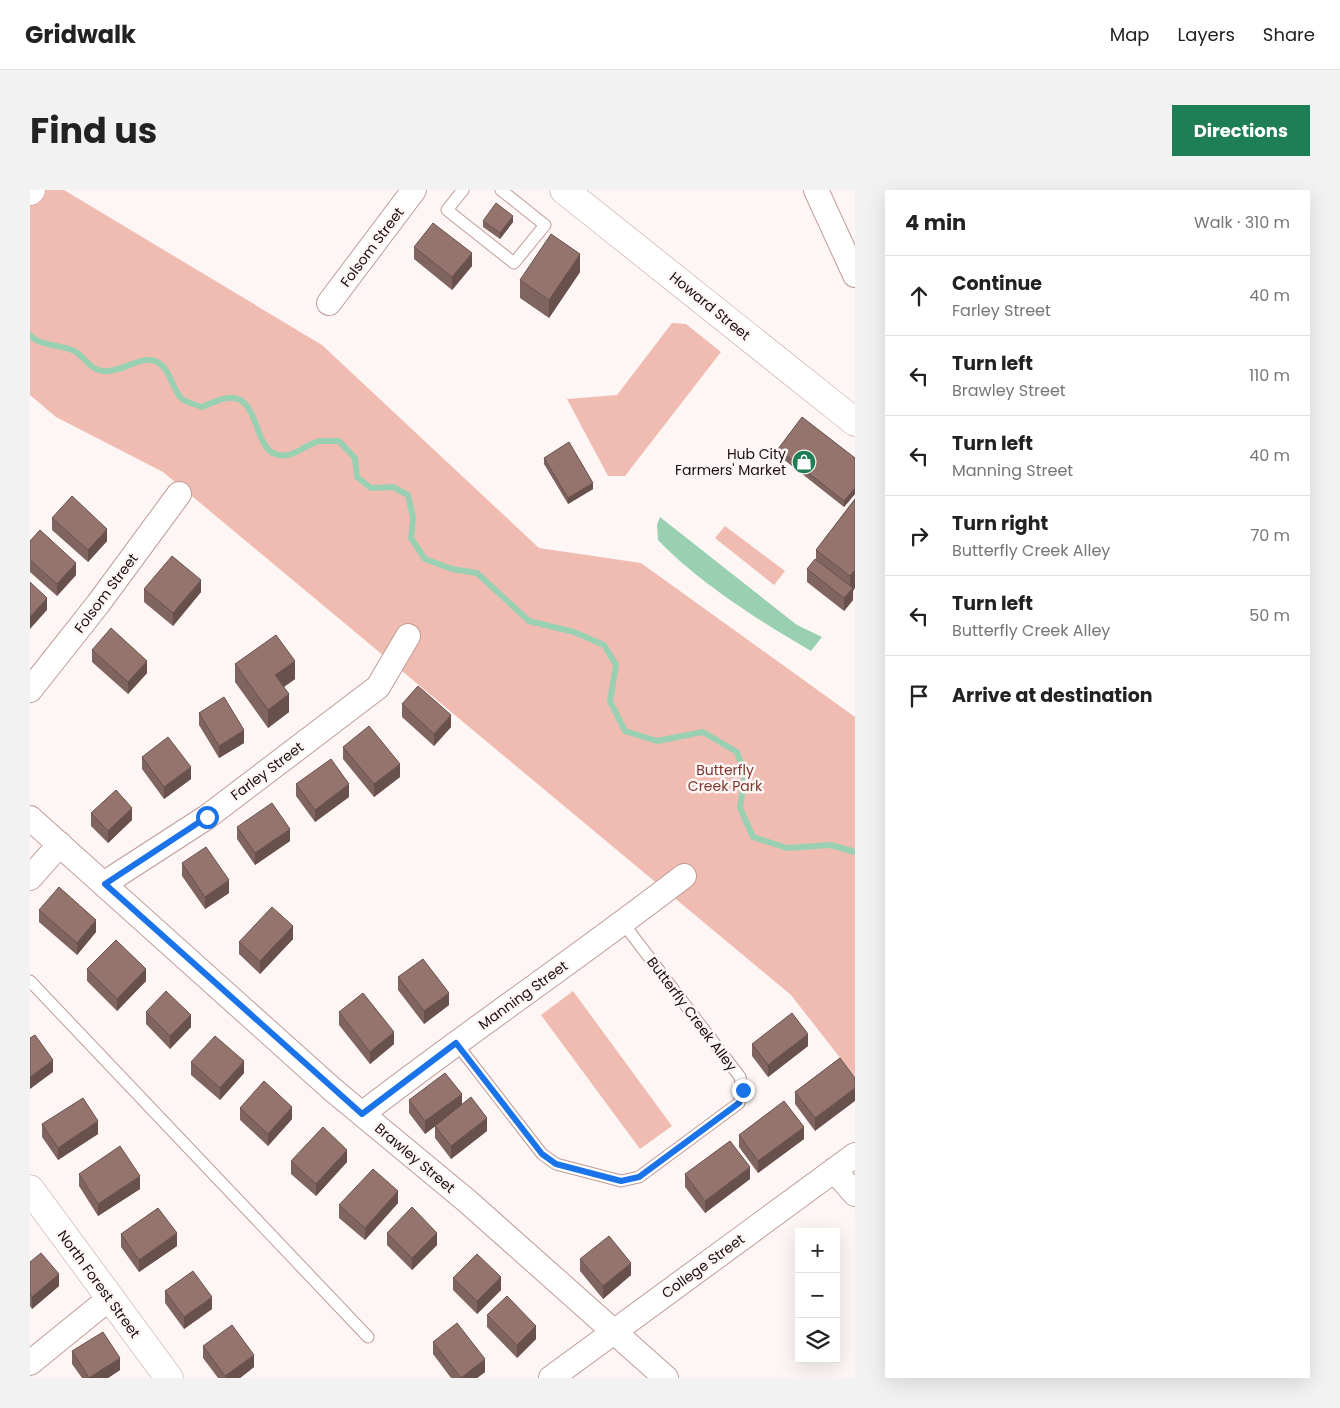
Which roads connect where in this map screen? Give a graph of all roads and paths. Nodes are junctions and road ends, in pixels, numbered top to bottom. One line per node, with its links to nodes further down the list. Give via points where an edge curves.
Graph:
1 (414, 190): 7 (street, Folsom Street)
2 (463, 190): 3 (lane, via 447,210 514,264 545,225)
3 (501, 190)
4 (564, 190): 8 (street, Howard Street)
5 (816, 190): 6 (street)
6 (855, 274)
7 (329, 303)
8 (855, 422)
9 (179, 494): 11 (street, Folsom Street)
10 (408, 636): 16 (street, Farley Street, via 378,687 207,817)
11 (30, 690)
12 (30, 818): 13 (street, Brawley Street)
13 (60, 844): 15 (street); 16 (street, Brawley Street)
14 (684, 876): 17 (street, Manning Street)
15 (30, 878)
16 (105, 884): 20 (street, Brawley Street)
17 (623, 923): 19 (street, Manning Street); 19 (lane, Butterfly Creek Alley, via 740,1077 743,1090 739,1103 639,1177 621,1181 556,1164 542,1154)
18 (30, 981): 27 (lane)
19 (456, 1043): 20 (street, Manning Street)
20 (362, 1114): 26 (street, Brawley Street, via 467,1201)
21 (855, 1155): 22 (street, College Street)
22 (834, 1170): 24 (street); 26 (street, College Street)
23 (30, 1189): 25 (street, North Forest Street)
24 (855, 1194)
25 (110, 1298): 28 (street); 29 (street, North Forest Street)
26 (614, 1332): 30 (street, College Street); 31 (street, Brawley Street)
27 (368, 1337)
28 (30, 1364)
29 (169, 1378)
30 (551, 1378)
31 (666, 1378)

